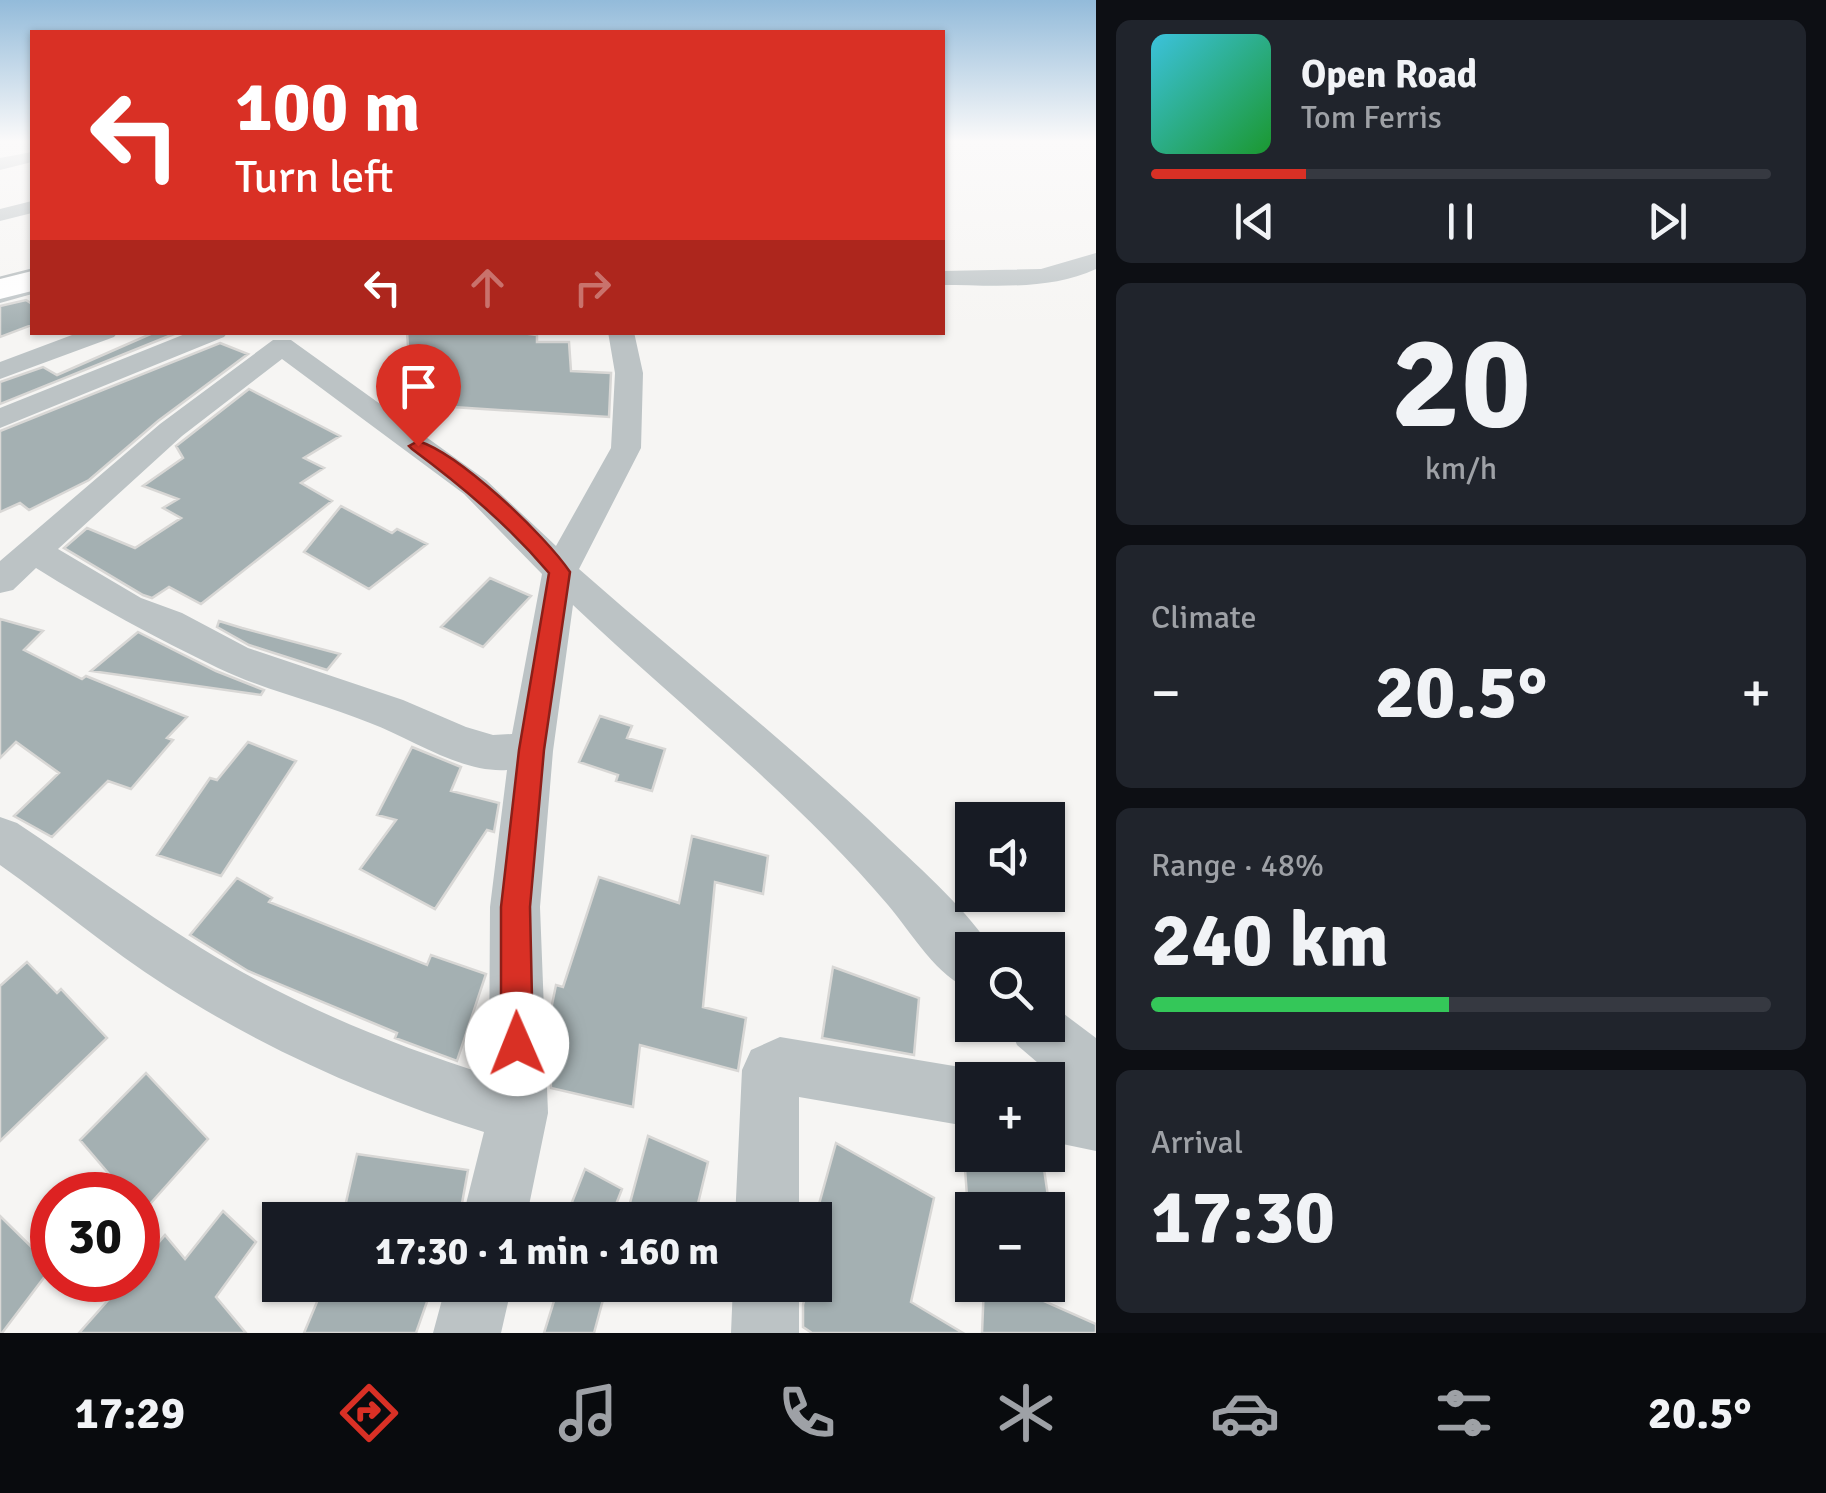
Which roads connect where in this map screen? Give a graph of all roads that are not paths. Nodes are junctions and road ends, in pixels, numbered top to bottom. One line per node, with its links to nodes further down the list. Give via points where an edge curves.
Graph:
1 (30, 208): 2 (street)
2 (0, 215)
3 (1096, 260): 5 (street, via 1074,271)
4 (30, 274): 6 (lane)
5 (945, 278)
6 (0, 281)
7 (30, 282): 8 (main road)
8 (0, 290)
9 (30, 292): 10 (lane)
10 (0, 299)
11 (97, 335): 15 (street)
12 (208, 335): 16 (street)
13 (622, 335): 18 (street, via 626,448)
14 (284, 342): 17 (street); 18 (street, via 475,487)
15 (0, 371)
16 (0, 419)
17 (34, 551): 19 (street); 20 (street, via 128,607 234,658 456,742 493,753)
18 (560, 572): 20 (street); 22 (street, via 784,767)
19 (0, 581)
20 (531, 750): 26 (street, via 515,907)
21 (0, 838): 26 (street, via 182,966 299,1032 417,1083)
22 (955, 945)
23 (1058, 1042): 24 (street)
24 (1096, 1075)
25 (955, 1095): 30 (street, via 780,1065 771,1070)
26 (518, 1113): 29 (street)
27 (1065, 1115): 28 (street)
28 (1096, 1121)
29 (498, 1202)
30 (768, 1202)
31 (474, 1302): 33 (street)
32 (766, 1302): 34 (street)
33 (468, 1333)
34 (765, 1333)

